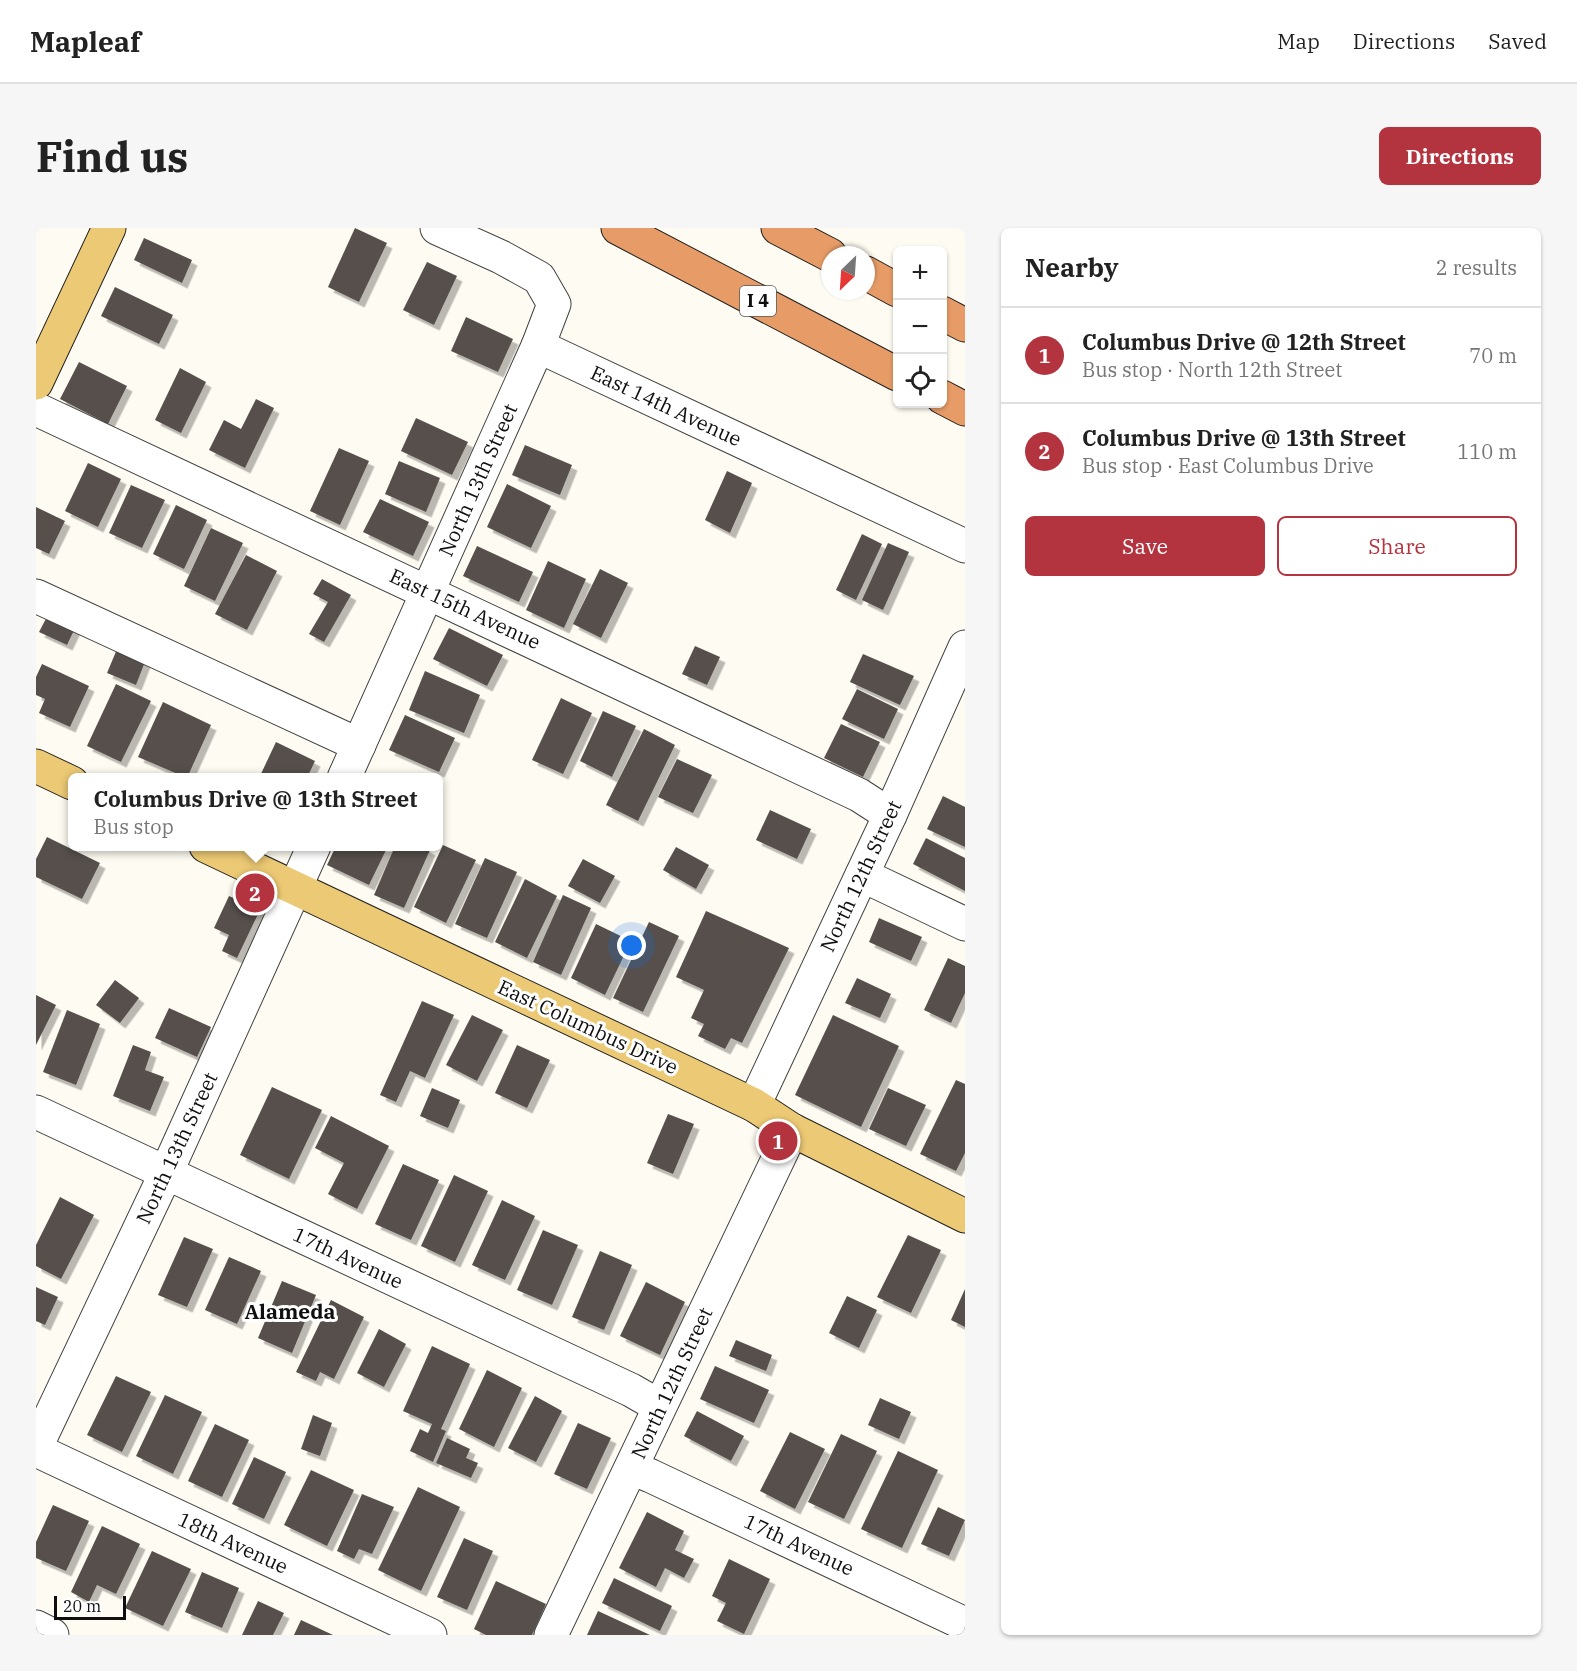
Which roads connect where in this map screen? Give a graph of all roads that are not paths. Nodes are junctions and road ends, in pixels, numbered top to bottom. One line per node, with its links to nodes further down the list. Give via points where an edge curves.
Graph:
1 (109, 228): 12 (main road)
2 (436, 228): 10 (street, via 539,278 554,304)
3 (618, 228): 11 (highway, I 4)
4 (778, 228): 5 (highway)
5 (821, 250)
6 (875, 278): 7 (highway)
7 (893, 288)
8 (947, 316): 9 (highway)
9 (965, 325)
10 (538, 346): 16 (street, East 14th Avenue); 17 (street, North 13th Street)
11 (893, 372)
12 (36, 383)
13 (947, 400): 14 (highway)
14 (965, 409)
15 (36, 410): 17 (street, East 15th Avenue)
16 (965, 546)
17 (427, 591): 20 (street, North 13th Street); 24 (street, East 15th Avenue, via 859,795)
18 (36, 596): 20 (street)
19 (965, 649): 24 (street, North 12th Street)
20 (359, 745): 22 (street, North 13th Street)
21 (36, 766): 23 (main road)
22 (346, 773)
23 (68, 781)
24 (890, 815): 27 (street, North 12th Street)
25 (216, 851): 28 (main road, East Columbus Drive)
26 (312, 851): 28 (street, North 13th Street)
27 (862, 875): 29 (street); 30 (street, North 12th Street)
28 (295, 889): 30 (main road, East Columbus Drive); 33 (street, North 13th Street)
29 (965, 924)
30 (754, 1105): 32 (main road, East Columbus Drive)
31 (36, 1112): 33 (street, 17th Avenue)
32 (792, 1130): 34 (main road, East Columbus Drive); 35 (street, North 12th Street)
33 (166, 1173): 35 (street, 17th Avenue); 36 (street, North 13th Street)
34 (965, 1216)
35 (659, 1406): 37 (street, North 12th Street)
36 (36, 1449): 41 (street, 18th Avenue)
37 (632, 1468): 38 (street, 17th Avenue); 42 (street, North 12th Street)
38 (965, 1624)
39 (36, 1627): 40 (street)
40 (52, 1635)
41 (430, 1635)
42 (551, 1635)

